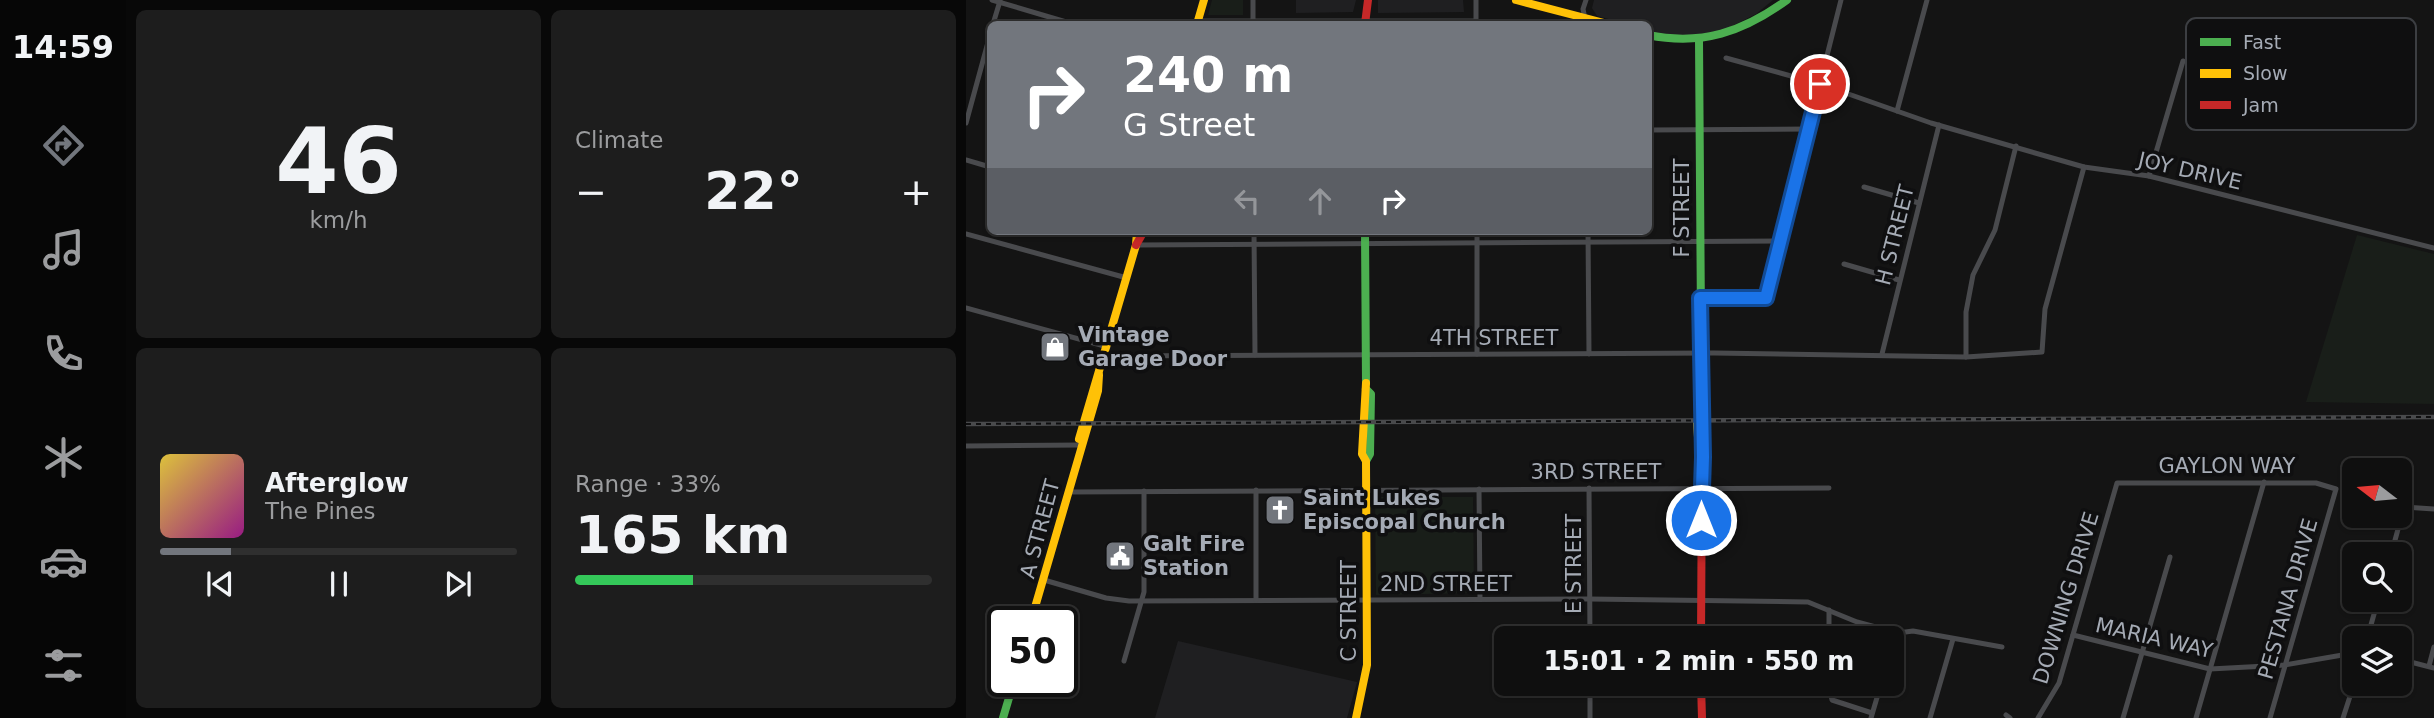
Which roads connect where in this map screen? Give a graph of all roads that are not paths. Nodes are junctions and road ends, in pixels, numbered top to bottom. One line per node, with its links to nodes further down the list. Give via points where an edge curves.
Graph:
1 (1204, 0): 13 (street)
2 (1253, 0): 14 (street)
3 (1368, 0): 15 (street)
4 (1476, 0): 16 (street)
5 (1516, 0): 17 (street)
6 (1586, 0): 17 (street)
7 (1787, 0): 19 (street, via 1744,29)
8 (1842, 0): 23 (street)
9 (1927, 0): 24 (street)
10 (997, 1): 11 (street); 12 (street)
11 (994, 21)
12 (1063, 21)
13 (1198, 21)
14 (1253, 21)
15 (1365, 21)
16 (1476, 21)
17 (1586, 21)
18 (1652, 36): 19 (street)
19 (1699, 41): 29 (street, F STREET)
20 (987, 46): 25 (street)
21 (1726, 58): 23 (street, JOY DRIVE)
22 (2183, 61): 34 (street)
23 (1820, 84): 24 (street, JOY DRIVE); 27 (street)
24 (1897, 111): 26 (street, JOY DRIVE)
25 (966, 123)
26 (1939, 125): 30 (street, JOY DRIVE); 36 (street, H STREET)
27 (1809, 129): 29 (street); 44 (street)
28 (1652, 130): 29 (street)
29 (1699, 130): 45 (street, F STREET)
30 (2016, 146): 33 (street, JOY DRIVE); 64 (street, via 1995,230 1973,275 1966,312)
31 (966, 160): 32 (street)
32 (987, 166)
33 (2084, 167): 34 (street, JOY DRIVE); 64 (street, 4TH STREET, via 2045,309 2042,352)
34 (2149, 176): 51 (street, JOY DRIVE)
35 (1864, 187): 36 (street)
36 (1919, 203): 54 (street, H STREET)
37 (966, 234): 53 (street)
38 (1137, 235): 48 (street, A STREET)
39 (1142, 235): 48 (street, A STREET)
40 (1254, 235): 49 (street)
41 (1365, 235): 50 (street, C STREET)
42 (1477, 235): 46 (street)
43 (1588, 235): 47 (street)
44 (1780, 241): 45 (street); 55 (street, via 1766,298)
45 (1700, 242): 47 (street); 55 (street, F STREET)
46 (1477, 243): 47 (street); 50 (street); 59 (street)
47 (1588, 243): 60 (street)
48 (1136, 245): 49 (street); 53 (street, A STREET)
49 (1254, 245): 50 (street); 62 (street)
50 (1365, 245): 63 (street, C STREET)
51 (2434, 248)
52 (1844, 264): 54 (street)
53 (1127, 278): 57 (street, A STREET)
54 (1899, 280): 61 (street, H STREET)
55 (1700, 298): 58 (street, F STREET)
56 (966, 308): 57 (street, 4TH STREET)
57 (1107, 351): 62 (street, 4TH STREET); 65 (street, A STREET, via 1083,420)
58 (1700, 353): 60 (street, 4TH STREET); 61 (street, 4TH STREET); 69 (street, F STREET, via 1697,456)
59 (1477, 354): 60 (street, 4TH STREET); 63 (street, 4TH STREET)
60 (1589, 354)
61 (1882, 354): 64 (street, 4TH STREET)
62 (1255, 355): 63 (street, 4TH STREET)
63 (1366, 355): 75 (street, C STREET, via 1362,454)
64 (1966, 357)
65 (1081, 445): 66 (street); 77 (street, A STREET)
66 (966, 446)
67 (2117, 482): 68 (street, GAYLON WAY); 95 (street, DOWNING DRIVE)
68 (2264, 482): 73 (street, GAYLON WAY, via 2305,482); 105 (street)
69 (1701, 487): 70 (street, 3RD STREET); 71 (street, 3RD STREET); 87 (street, F STREET)
70 (1589, 488): 72 (street, 3RD STREET); 82 (street, E STREET)
71 (1829, 488)
72 (1479, 489): 75 (street, 3RD STREET); 85 (street)
73 (2336, 489): 103 (street, PESTANA DRIVE)
74 (1256, 490): 75 (street, 3RD STREET); 76 (street, 3RD STREET); 83 (street)
75 (1366, 490): 84 (street, C STREET)
76 (1143, 491): 77 (street, 3RD STREET); 86 (street)
77 (1069, 492): 81 (street, A STREET)
78 (2434, 509): 79 (street, via 2404,507)
79 (2395, 542)
80 (2169, 557): 99 (street)
81 (1044, 580): 86 (street, 2ND STREET, via 1105,598); 88 (street, A STREET)
82 (1590, 599): 85 (street, 2ND STREET); 87 (street, 2ND STREET); 90 (street, E STREET)
83 (1256, 600): 84 (street, 2ND STREET); 86 (street, 2ND STREET)
84 (1367, 600): 85 (street, 2ND STREET); 114 (street, C STREET, via 1367,675)
85 (1480, 600)
86 (1141, 601): 101 (street)
87 (1701, 601): 89 (street, 2ND STREET, via 1808,602); 91 (street, F STREET)
88 (1036, 606)
89 (1829, 610): 92 (street); 93 (street)
90 (1590, 626)
91 (1701, 626)
92 (1829, 626)
93 (1872, 626)
94 (1904, 632): 96 (street)
95 (2073, 635): 99 (street, MARIA WAY); 118 (street, DOWNING DRIVE, via 2055,694)
96 (1953, 639): 97 (street); 117 (street)
97 (2002, 647)
98 (2434, 647): 104 (street)
99 (2141, 653): 105 (street, MARIA WAY); 119 (street)
100 (2342, 655): 103 (street, MARIA WAY)
101 (1124, 661)
102 (2412, 662): 104 (street)
103 (2285, 665): 105 (street, MARIA WAY); 121 (street, PESTANA DRIVE)
104 (2431, 667)
105 (2210, 669): 120 (street)
106 (1590, 696): 115 (street)
107 (1701, 696): 116 (street)
108 (1831, 696): 112 (street)
109 (1878, 696): 112 (street)
110 (2350, 696): 122 (street)
111 (1009, 697): 113 (street)
112 (1872, 716)
113 (1003, 718)
114 (1356, 718)
115 (1590, 718)
116 (1702, 718)
117 (1930, 718)
118 (2038, 718)
119 (2123, 718)
120 (2196, 718)
121 (2270, 718)
122 (2343, 718)

